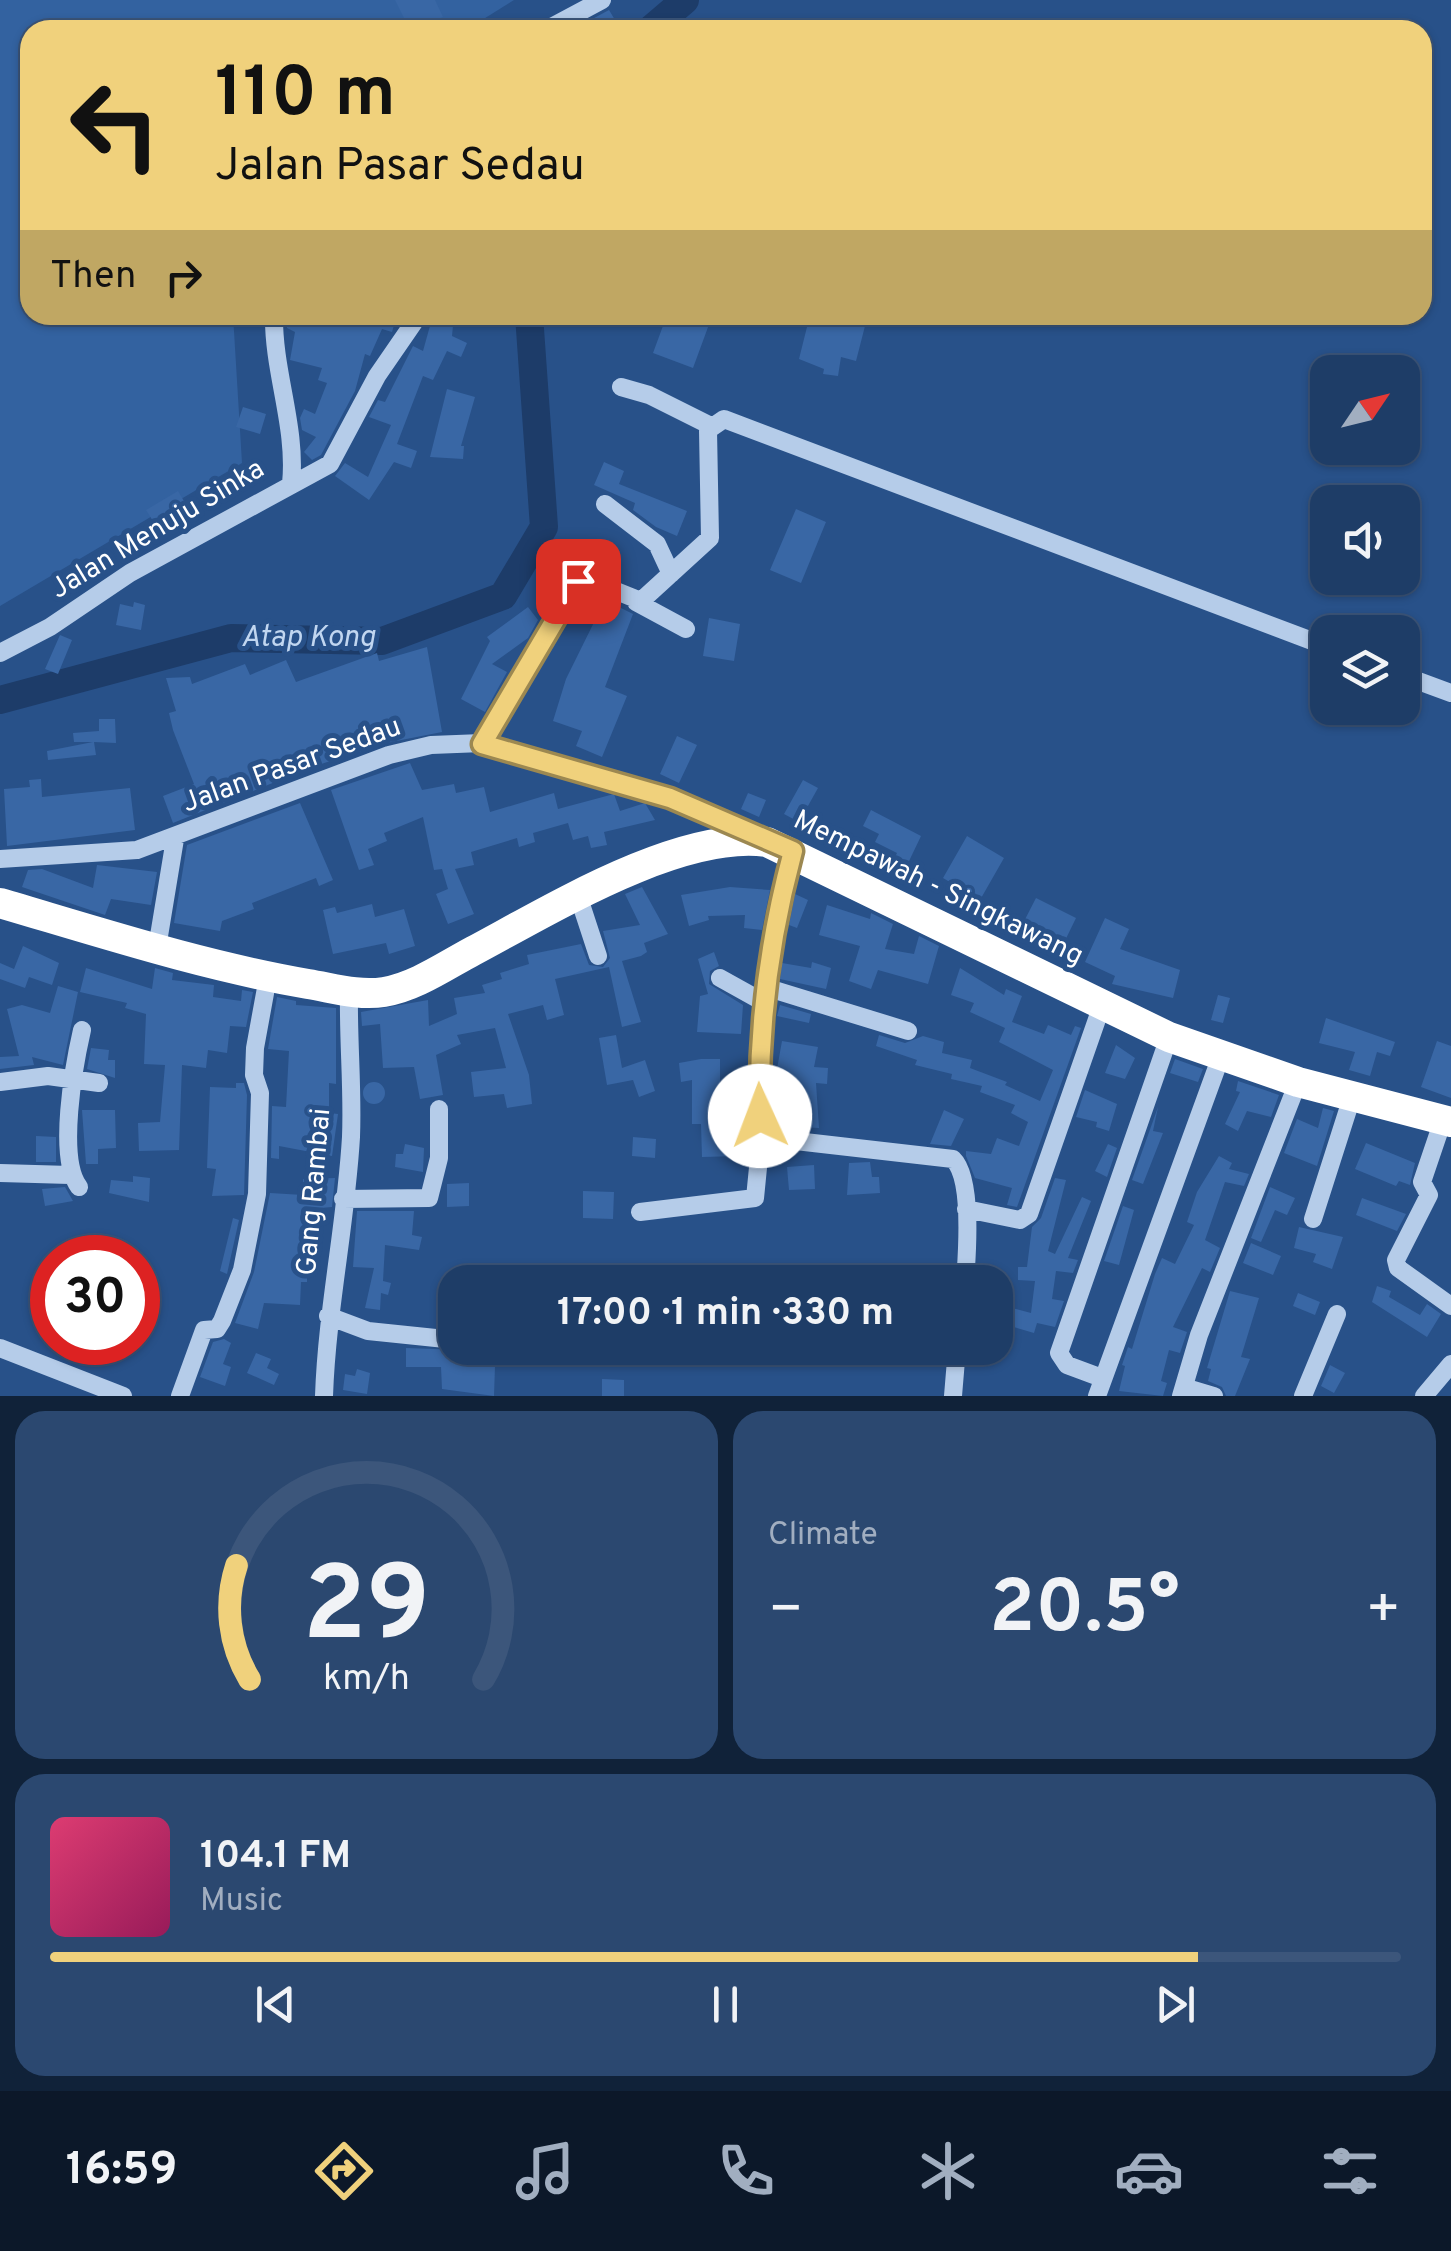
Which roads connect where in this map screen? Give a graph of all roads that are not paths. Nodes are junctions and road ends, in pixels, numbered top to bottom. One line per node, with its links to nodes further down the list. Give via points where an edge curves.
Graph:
1 (602, 0): 2 (street)
2 (565, 20)
3 (274, 325): 7 (street, via 294,456)
4 (412, 325): 7 (street, Jalan Menuju Sinka, via 377,376 336,458)
5 (621, 387): 6 (street)
6 (711, 426): 9 (street, via 710,538); 12 (street, via 734,420)
7 (290, 484): 13 (street, Jalan Menuju Sinka)
8 (605, 504): 9 (street, via 658,544)
9 (671, 574): 10 (street)
10 (636, 602): 11 (street); 16 (street, via 590,580 572,585)
11 (686, 629)
12 (1310, 640)
13 (0, 653)
14 (1420, 682): 15 (street)
15 (1451, 693)
16 (482, 744): 17 (street, Jalan Pasar Sedau, via 431,745 389,756); 18 (street, Jalan Pasar Sedau, via 670,798)
17 (176, 839): 19 (street, Jalan Pasar Sedau, via 137,850); 22 (street)
18 (780, 846): 20 (highway, Mempawah - Singkawang, via 743,838 691,848); 27 (street); 28 (highway, Mempawah - Singkawang)
19 (0, 859)
20 (578, 895): 23 (street); 26 (highway, Mempawah - Singkawang, via 402,987)
21 (0, 903): 22 (highway, Mempawah - Singkawang)
22 (157, 948): 24 (highway, Mempawah - Singkawang)
23 (598, 956)
24 (268, 977): 26 (highway, Mempawah - Singkawang); 57 (street, via 255,1048 257,1194 246,1256 222,1321 196,1344)
25 (720, 978): 27 (street)
26 (349, 992): 42 (street, Gang Rambai, via 351,1138)
27 (764, 994): 30 (street); 40 (street)
28 (1102, 1005): 31 (highway, Mempawah - Singkawang); 43 (street, via 1029,1214 1020,1220)
29 (82, 1030): 33 (street)
30 (908, 1031)
31 (1169, 1036): 32 (highway, Mempawah - Singkawang); 54 (street, via 1059,1354)
32 (1220, 1056): 35 (highway, Mempawah - Singkawang); 54 (street)
33 (76, 1078): 34 (street); 36 (street); 41 (street, via 70,1110 74,1181)
34 (0, 1082)
35 (1298, 1082): 37 (highway, Mempawah - Singkawang); 55 (street)
36 (99, 1083)
37 (1352, 1097): 39 (highway, Mempawah - Singkawang); 45 (street)
38 (439, 1110): 42 (street, via 439,1158 429,1198)
39 (1447, 1121): 47 (street, via 1422,1182 1429,1195 1396,1260)
40 (761, 1137): 43 (street, via 954,1160); 44 (street, via 755,1198)
41 (0, 1173)
42 (343, 1200): 49 (street, Gang Rambai)
43 (966, 1208): 46 (street)
44 (640, 1212)
45 (1312, 1219)
46 (965, 1265)
47 (1451, 1306)
48 (1338, 1314): 61 (street)
49 (328, 1316): 50 (street, via 368,1331); 58 (street, Gang Rambai)
50 (438, 1338)
51 (0, 1348): 56 (street)
52 (1451, 1364): 62 (street)
53 (956, 1365): 59 (street)
54 (1100, 1387)
55 (1183, 1391): 60 (street)
56 (122, 1396)
57 (180, 1396)
58 (324, 1396)
59 (953, 1396)
60 (1214, 1396)
61 (1303, 1396)
62 (1424, 1396)

